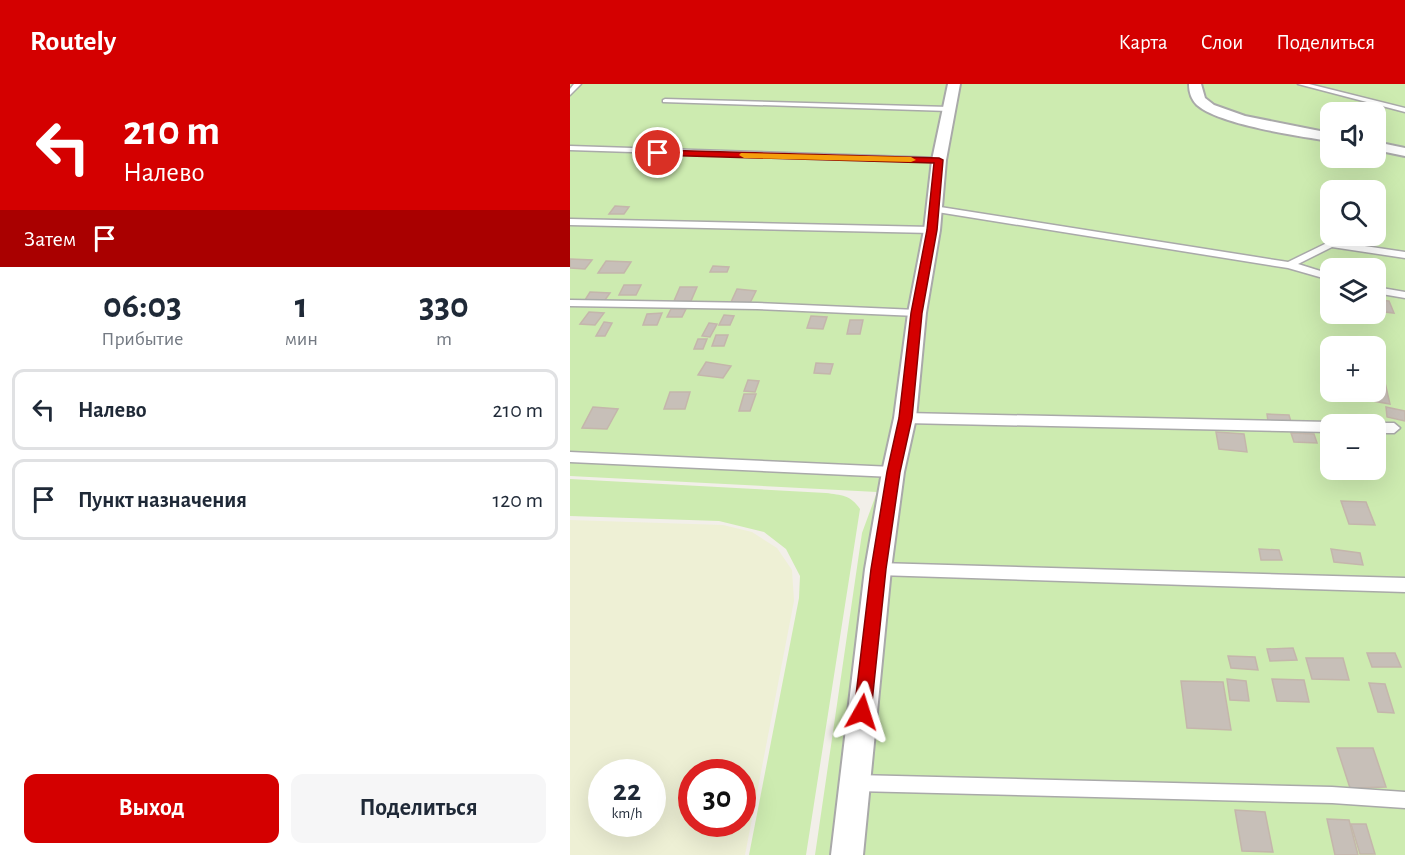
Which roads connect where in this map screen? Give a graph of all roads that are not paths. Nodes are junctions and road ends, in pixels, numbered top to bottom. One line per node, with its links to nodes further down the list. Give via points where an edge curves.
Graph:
1 (578, 84): 5 (lane)
2 (954, 84): 7 (street)
3 (1195, 84): 9 (street, via 1201,103 1213,109)
4 (1301, 84): 8 (lane)
5 (570, 93)
6 (665, 101): 7 (lane)
7 (949, 109): 13 (street)
8 (1405, 110)
9 (1320, 135)
10 (570, 148): 13 (lane)
11 (1386, 148): 12 (street)
12 (1405, 152)
13 (939, 160): 14 (street)
14 (933, 220): 15 (lane); 17 (lane); 22 (street)
15 (570, 222)
16 (1405, 255): 17 (lane, via 1331,244)
17 (1288, 265): 18 (lane)
18 (1320, 275)
19 (1386, 292): 20 (lane)
20 (1405, 295)
21 (570, 303): 22 (lane)
22 (917, 313): 23 (street)
23 (905, 418): 24 (lane); 28 (street)
24 (1320, 427)
25 (1386, 429): 26 (lane)
26 (1394, 429)
27 (570, 457): 28 (lane)
28 (893, 472): 29 (street)
29 (878, 569): 30 (lane); 31 (street)
30 (1405, 585)
31 (854, 783): 32 (lane); 33 (street)
32 (1405, 800)
33 (847, 855)

